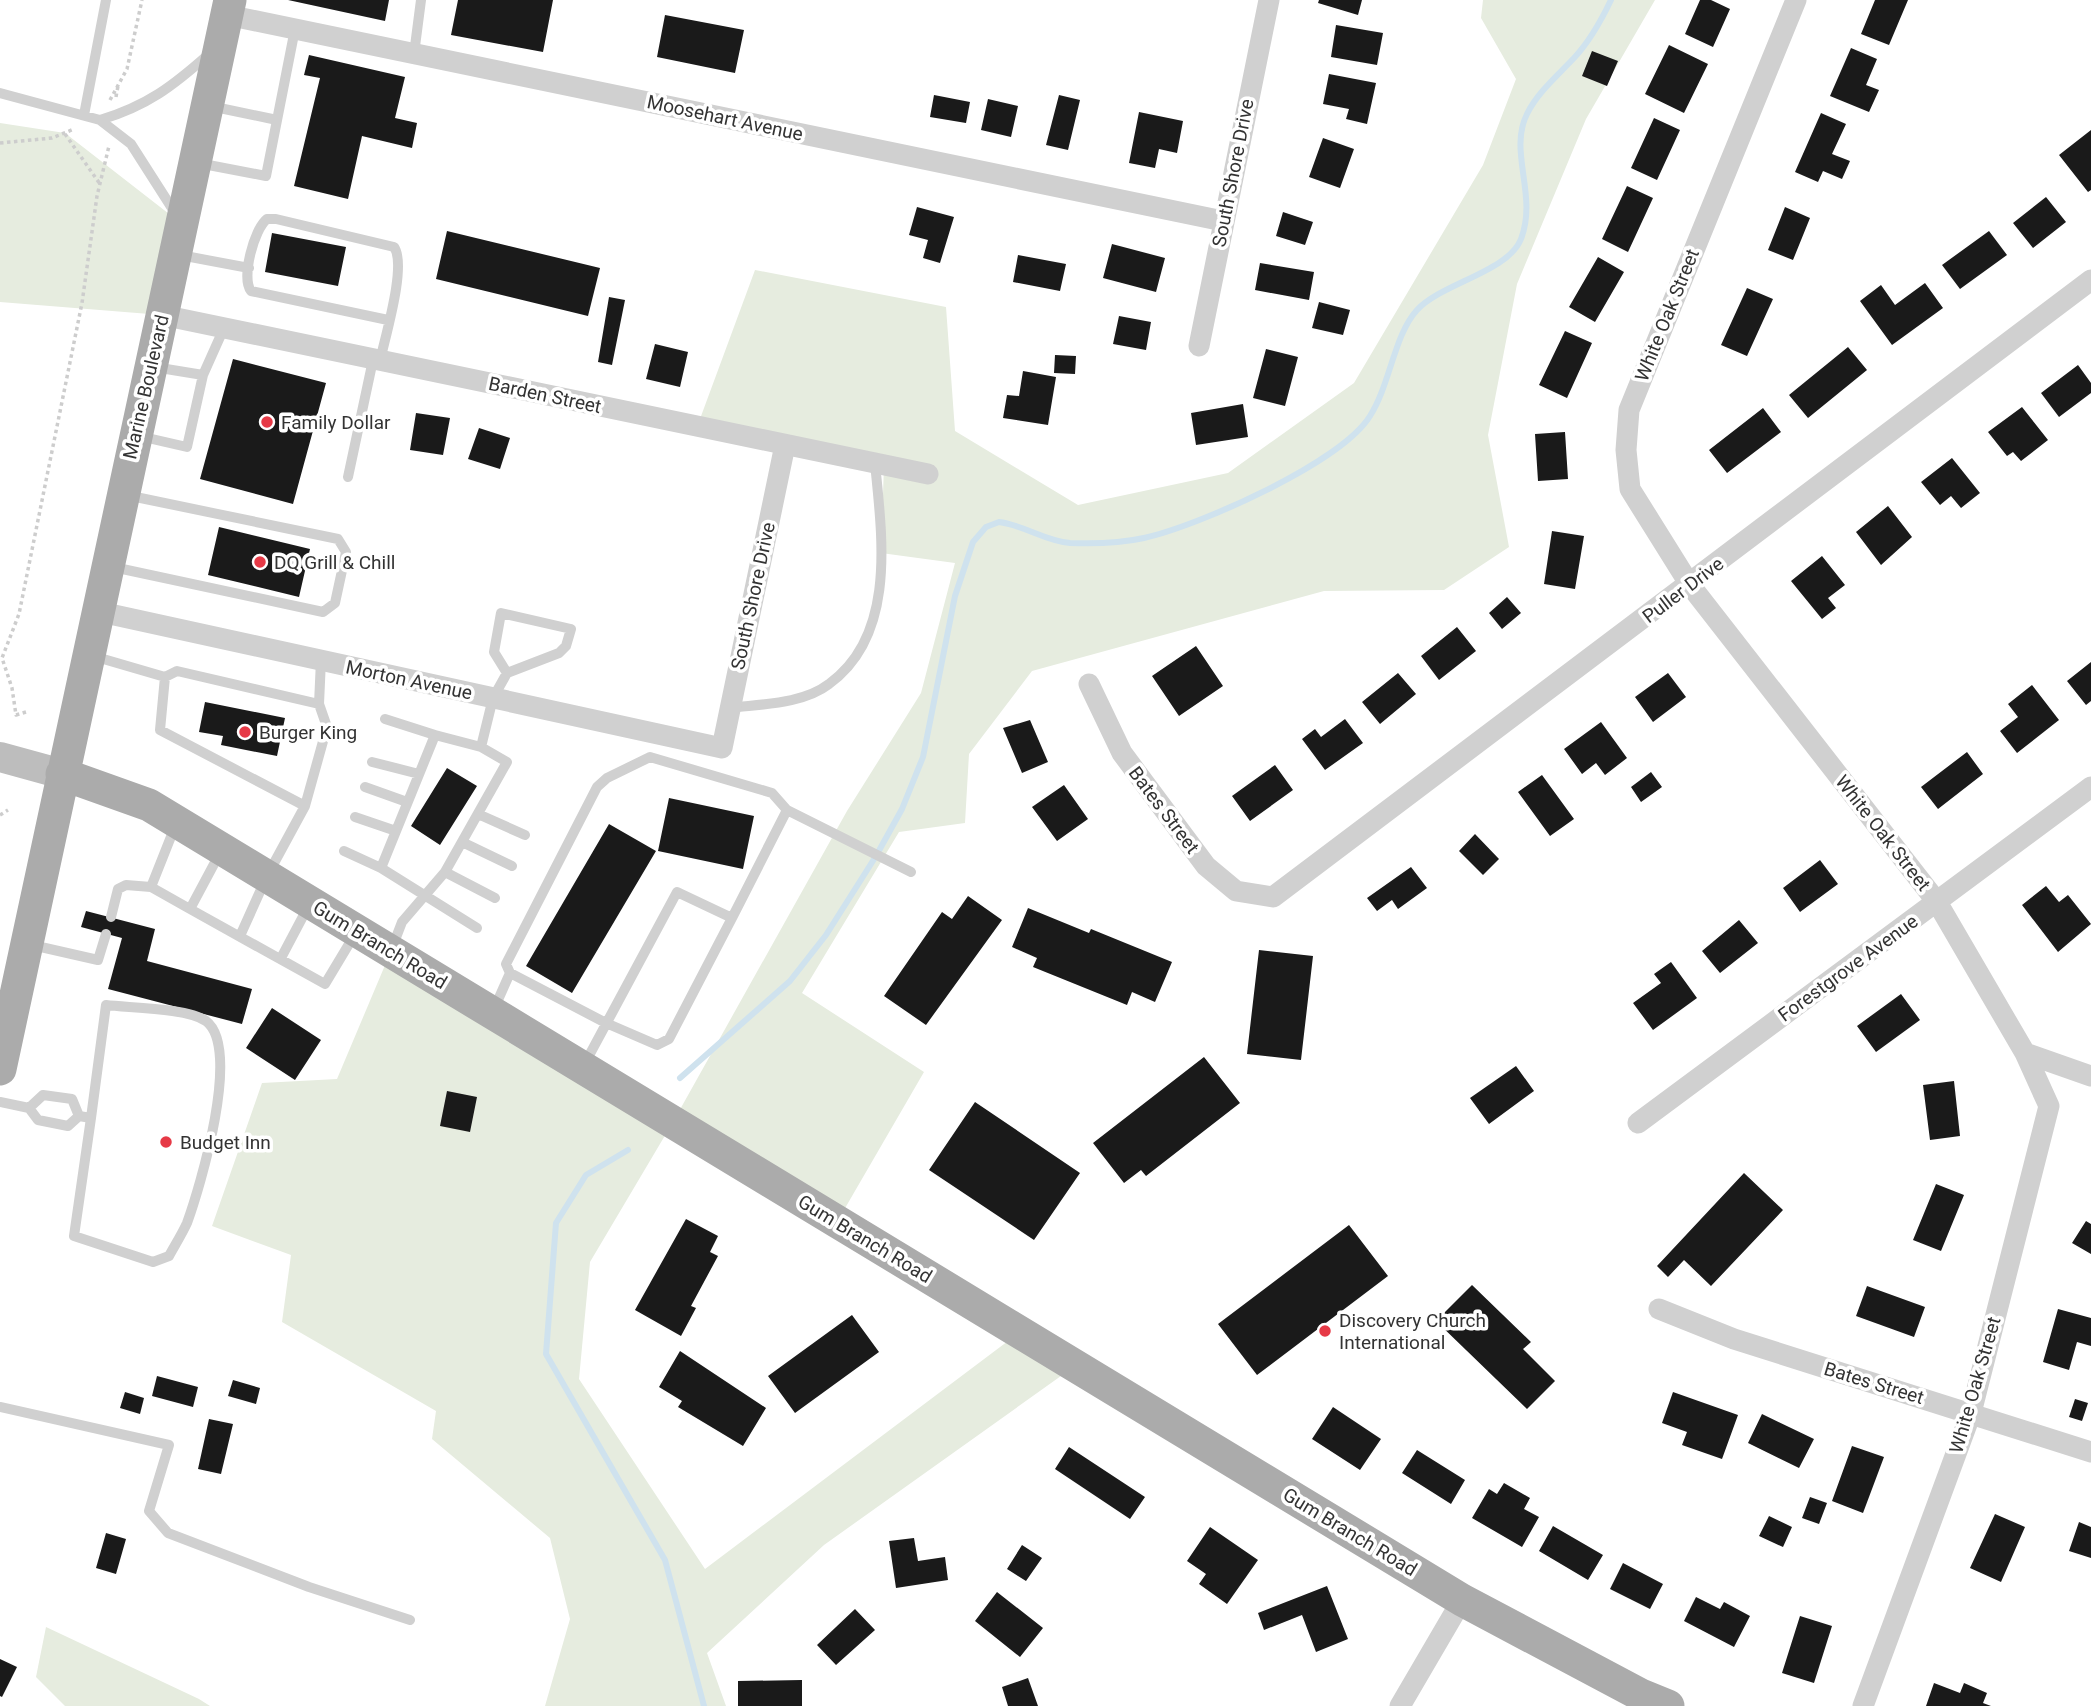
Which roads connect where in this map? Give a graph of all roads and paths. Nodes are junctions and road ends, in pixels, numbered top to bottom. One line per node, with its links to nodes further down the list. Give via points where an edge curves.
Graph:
1 (106, 0): 13 (lane)
2 (142, 0): 9 (path)
3 (421, 0): 8 (lane)
4 (1269, 0): 21 (street, South Shore Drive)
5 (1796, 0): 39 (street, White Oak Street, via 1629,410 1626,450 1630,489)
6 (226, 19): 7 (street, Moosehart Avenue); 12 (main road, Marine Boulevard); 14 (lane, via 171,88)
7 (295, 29): 8 (street, Moosehart Avenue); 16 (lane)
8 (414, 54): 21 (street, Moosehart Avenue)
9 (127, 69)
10 (118, 86): 14 (path)
11 (0, 93): 13 (lane)
12 (207, 105): 16 (lane); 19 (main road, Marine Boulevard)
13 (84, 115): 15 (lane)
14 (114, 116): 15 (lane)
15 (100, 120): 17 (lane)
16 (277, 120): 19 (lane, via 266,176)
17 (112, 129): 20 (path); 22 (lane, via 131,144)
18 (65, 133): 20 (path)
19 (195, 162): 22 (main road, Marine Boulevard)
20 (100, 184): 49 (path, via 82,303 19,614 2,658 16,715)
21 (1223, 221): 28 (street, South Shore Drive)
22 (179, 239): 23 (lane); 25 (main road, Marine Boulevard)
23 (249, 268): 26 (lane, via 247,286 257,294); 26 (lane, via 256,231 267,219 388,243 400,262)
24 (2091, 279): 39 (street, Puller Drive)
25 (163, 315): 27 (street, Barden Street); 30 (main road, Marine Boulevard)
26 (388, 320): 29 (lane)
27 (224, 328): 29 (street, Barden Street); 31 (lane)
28 (1199, 346)
29 (377, 360): 33 (street, Barden Street); 36 (lane)
30 (151, 366): 31 (lane); 32 (main road, Marine Boulevard)
31 (203, 375): 32 (lane, via 187,446)
32 (136, 435): 37 (main road, Marine Boulevard)
33 (785, 445): 34 (street, Barden Street); 48 (street, South Shore Drive)
34 (874, 463): 35 (street, Barden Street); 48 (lane, via 881,569 871,631 853,660 829,685 802,697)
35 (928, 474)
36 (348, 477)
37 (122, 495): 38 (main road, Marine Boulevard); 38 (lane, via 338,539 346,552 335,603 323,612)
38 (107, 565): 40 (main road, Marine Boulevard)
39 (1690, 585): 80 (street, Puller Drive); 83 (street, White Oak Street)
40 (96, 611): 41 (main road, Marine Boulevard); 42 (street, Morton Avenue)
41 (87, 654): 44 (lane); 56 (main road, Marine Boulevard)
42 (321, 660): 46 (street, Morton Avenue); 47 (lane)
43 (508, 673): 43 (lane, via 559,653 571,629 501,613 494,652); 46 (lane)
44 (164, 677): 47 (lane, via 177,671); 61 (lane, via 160,730)
45 (1089, 684): 80 (street, Bates Street, via 1122,753 1206,866 1236,891)
46 (493, 698): 52 (lane); 53 (street, Morton Avenue)
47 (319, 704): 61 (lane, via 327,727)
48 (730, 708): 53 (street, South Shore Drive)
49 (26, 712)
50 (385, 719): 51 (lane)
51 (435, 735): 52 (lane); 57 (lane)
52 (481, 747): 64 (lane, via 507,762)
53 (722, 748)
54 (0, 757): 56 (main road)
55 (372, 762): 57 (lane)
56 (62, 774): 67 (main road, Gum Branch Road, via 149,805); 91 (main road, Marine Boulevard)
57 (419, 774): 60 (lane)
58 (365, 787): 60 (lane)
59 (2091, 787): 83 (street, Forestgrove Avenue)
60 (408, 802): 68 (lane)
61 (305, 806): 77 (lane)
62 (8, 810): 65 (path)
63 (787, 810): 75 (lane); 86 (lane); 94 (lane, via 772,793 650,757 607,778 597,787 506,964)
64 (478, 814): 69 (lane); 70 (lane)
65 (0, 815)
66 (355, 817): 68 (lane)
67 (177, 822): 71 (main road, Gum Branch Road); 78 (lane)
68 (396, 831): 74 (lane)
69 (525, 835)
70 (462, 842): 73 (lane); 76 (lane)
71 (222, 849): 77 (main road, Gum Branch Road); 84 (lane)
72 (344, 850): 74 (lane)
73 (512, 866)
74 (381, 868): 79 (lane)
75 (912, 872)
76 (444, 873): 79 (lane); 81 (lane)
77 (267, 876): 82 (main road, Gum Branch Road); 90 (lane)
78 (151, 887): 84 (lane); 85 (lane, via 126,884 118,889)
79 (424, 897): 87 (lane); 92 (lane, via 402,922)
80 (1273, 897)
81 (495, 898)
82 (310, 902): 88 (main road, Gum Branch Road); 93 (lane)
83 (1937, 902): 97 (street, White Oak Street); 105 (street, Forestgrove Avenue)
84 (190, 909): 90 (lane)
85 (111, 917)
86 (732, 918): 96 (lane, via 669,1039 657,1045 647,1043); 96 (lane, via 677,892)
87 (477, 928)
88 (356, 930): 92 (main road, Gum Branch Road); 93 (lane, via 325,984)
89 (106, 934): 91 (lane, via 98,960)
90 (240, 936): 93 (lane)
91 (27, 943): 99 (main road, Marine Boulevard)
92 (391, 951): 95 (main road, Gum Branch Road)
93 (281, 958)
94 (510, 973): 95 (lane); 96 (lane)
95 (492, 1012): 98 (main road, Gum Branch Road)
96 (606, 1023): 98 (lane)
97 (2025, 1053): 100 (street); 108 (street, White Oak Street, via 2049,1107)
98 (583, 1068): 110 (main road, Gum Branch Road)
99 (0, 1069)
100 (2091, 1076)
101 (0, 1102): 102 (lane)
102 (29, 1108): 103 (lane, via 38,1120 68,1126); 103 (lane, via 43,1095 72,1099)
103 (79, 1116): 104 (lane)
104 (91, 1118): 104 (lane, via 74,1236 153,1262 169,1256 186,1224 214,1126 221,1060 215,1031 191,1015 106,1005)
105 (1638, 1123)
106 (1659, 1309): 108 (street, Bates Street, via 1734,1339)
107 (0, 1407): 111 (lane, via 169,1445 149,1511 169,1533)
108 (1971, 1413): 109 (street, Bates Street); 114 (street, White Oak Street)
109 (2091, 1452)
110 (1462, 1600): 112 (street); 113 (main road, Gum Branch Road)
111 (410, 1620)
112 (1400, 1706)
113 (1668, 1706)
114 (1863, 1706)

